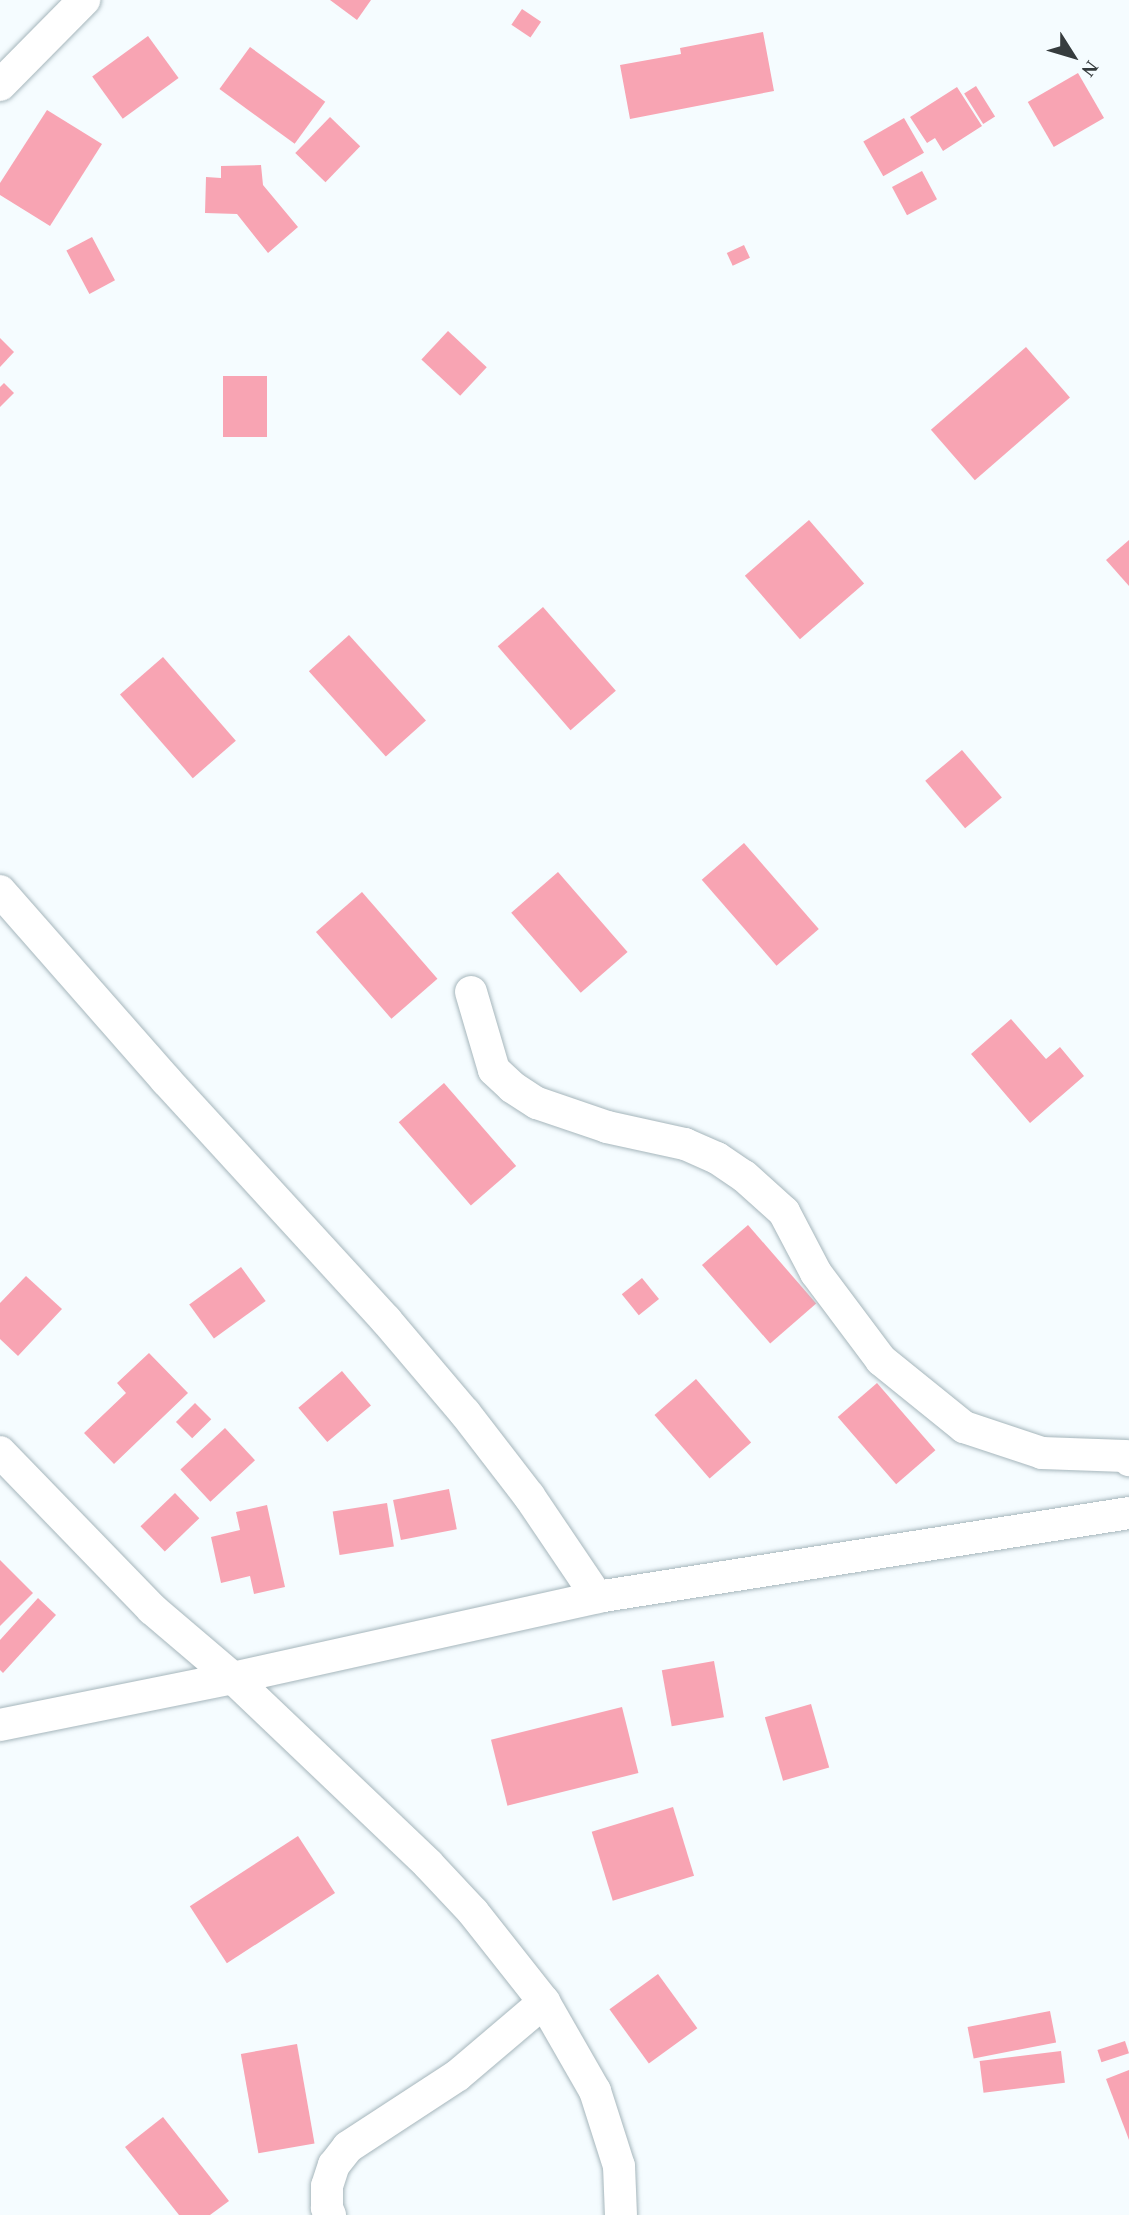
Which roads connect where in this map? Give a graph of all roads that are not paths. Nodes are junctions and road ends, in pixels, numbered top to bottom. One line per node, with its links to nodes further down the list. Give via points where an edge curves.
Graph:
1 (84, 0): 2 (street)
2 (0, 85)
3 (0, 891): 8 (street, via 465,1413 530,1496)
4 (471, 992): 6 (street, via 494,1070 512,1087 537,1102 607,1127 685,1144 744,1176 784,1212 816,1273 881,1360 964,1427 1042,1453 1125,1456)
5 (0, 1452): 9 (street, via 152,1609)
6 (1129, 1460)
7 (1129, 1513): 8 (street)
8 (597, 1597): 9 (street)
9 (233, 1678): 10 (street); 11 (street, via 428,1864 473,1912)
10 (0, 1725)
11 (544, 2002): 12 (street, via 458,2075 348,2147 334,2165 327,2186); 13 (street, via 595,2091 619,2166)
12 (330, 2215)
13 (621, 2215)

